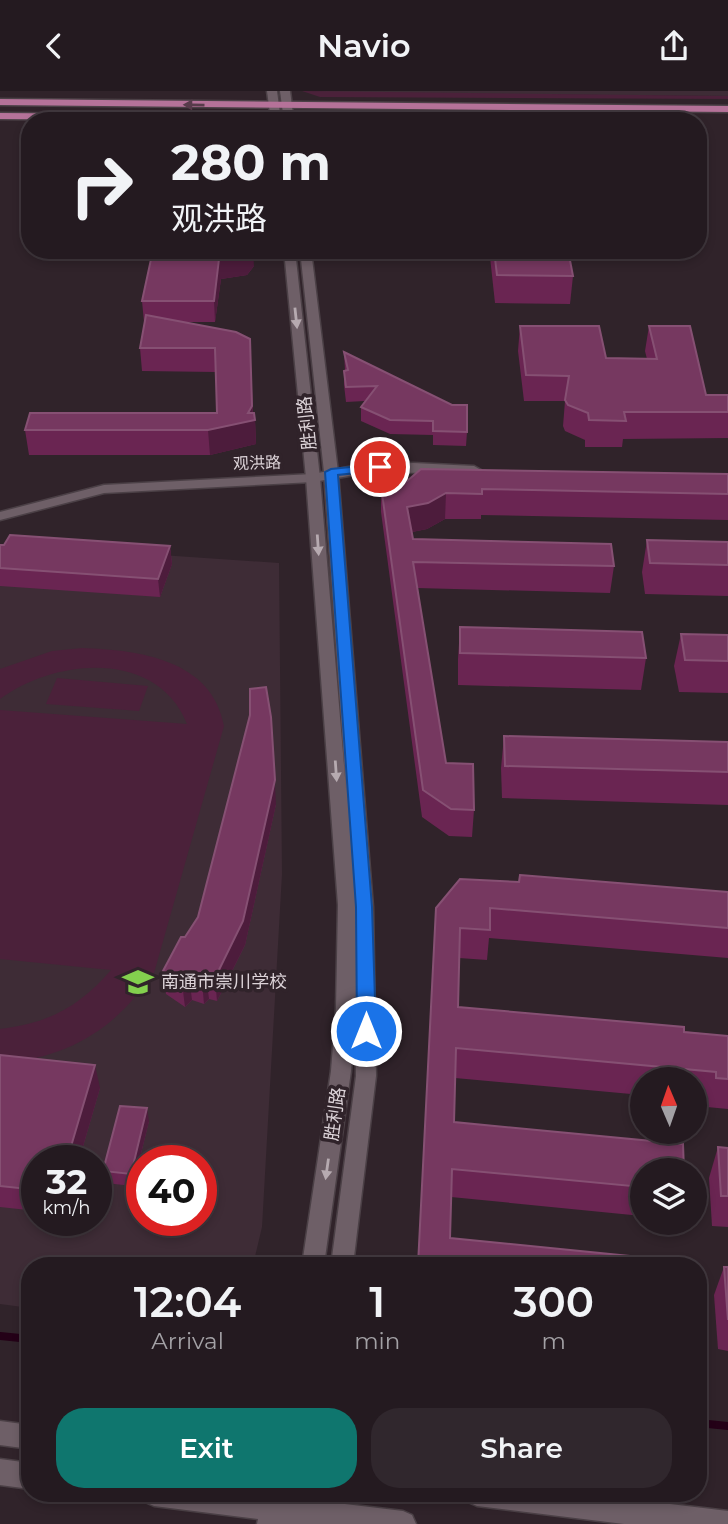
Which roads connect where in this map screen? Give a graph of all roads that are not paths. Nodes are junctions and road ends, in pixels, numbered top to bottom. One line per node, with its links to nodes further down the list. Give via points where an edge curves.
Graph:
1 (272, 91): 4 (street)
2 (285, 91): 5 (street)
3 (0, 102): 4 (main road, one-way to 3)
4 (274, 106): 5 (main road); 7 (street)
5 (287, 106): 6 (main road); 8 (street)
6 (728, 109)
7 (274, 112)
8 (288, 112)
9 (0, 116): 10 (main road)
10 (21, 116)
11 (290, 259): 15 (street, 胜利路, one-way to 15)
12 (306, 259): 14 (street, 胜利路)
13 (491, 470): 14 (street, 观洪路, via 380,467)
14 (331, 472): 15 (street, 观洪路); 18 (street, 胜利路, via 363,894 367,1009 366,1076)
15 (313, 478): 16 (street, 观洪路, via 104,489); 17 (street, 胜利路, one-way to 17, via 347,905 341,1071)
16 (0, 516)
17 (314, 1257)
18 (343, 1257)
19 (0, 1433): 20 (street)
20 (21, 1436)
21 (0, 1472): 22 (street)
22 (21, 1475)
23 (225, 1502): 25 (street)
24 (550, 1502): 28 (street)
25 (273, 1508): 26 (street)
26 (305, 1510): 27 (street)
27 (403, 1524)
28 (728, 1524)

